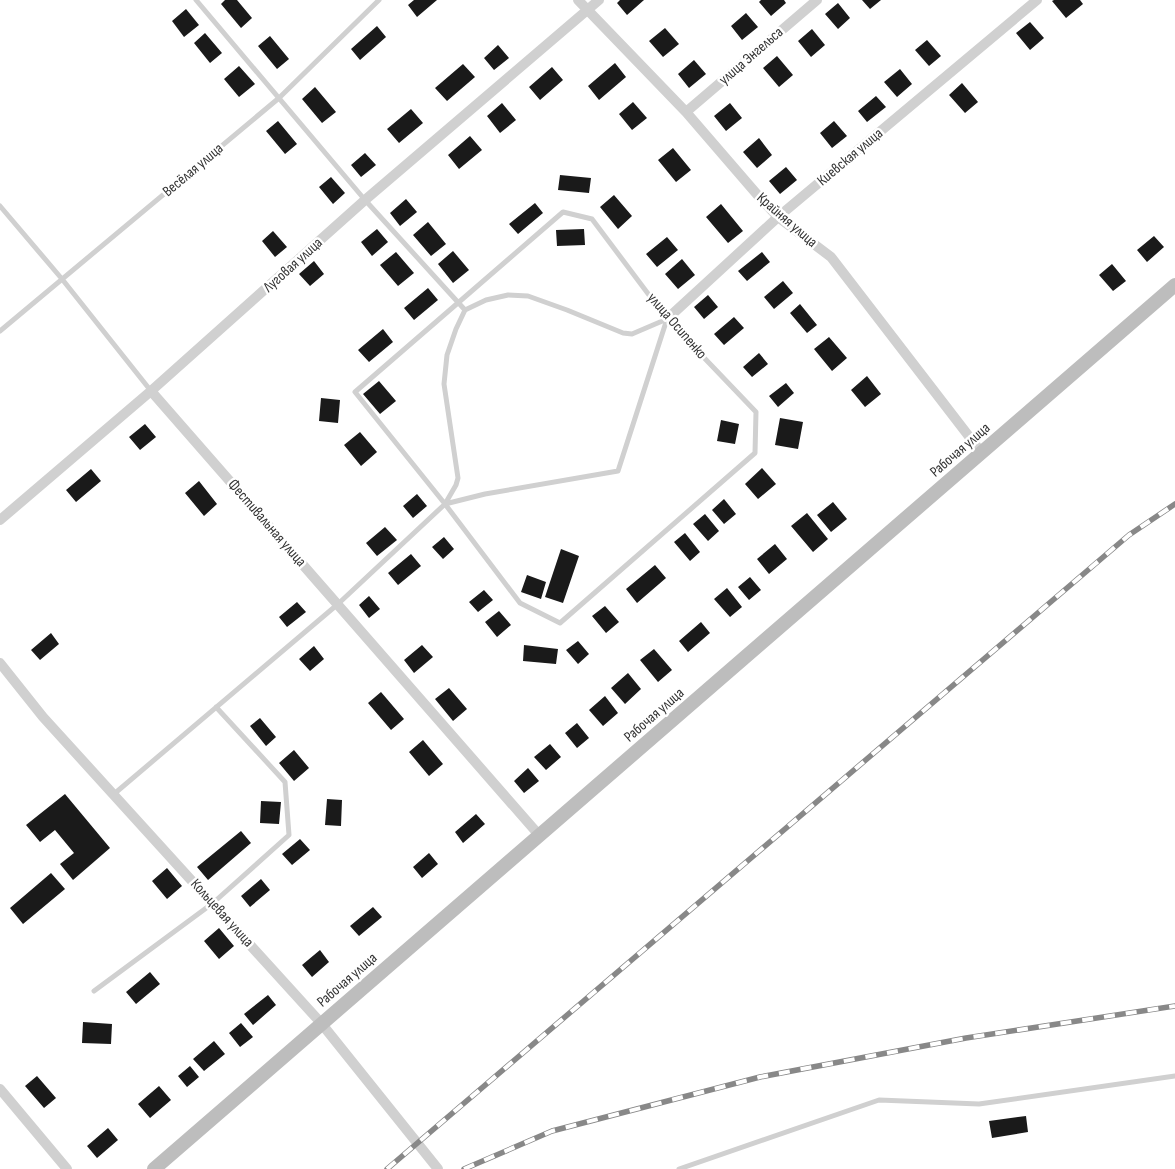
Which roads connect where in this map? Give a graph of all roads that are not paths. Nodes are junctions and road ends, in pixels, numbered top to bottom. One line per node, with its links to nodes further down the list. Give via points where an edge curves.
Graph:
1 (196, 0): 8 (lane)
2 (379, 0): 8 (lane, Весёлая улица)
3 (578, 0): 7 (street, Крайняя улица)
4 (599, 0): 7 (street, Луговая улица)
5 (816, 0): 9 (street, улица Энгельса)
6 (1037, 0): 12 (street, Киевская улица)
7 (587, 10): 9 (street, Крайняя улица); 10 (street, Луговая улица)
8 (279, 98): 10 (lane); 13 (lane, Весёлая улица)
9 (686, 112): 12 (street, Крайняя улица)
10 (365, 200): 15 (lane); 19 (street, Луговая улица)
11 (0, 206): 13 (lane, Фестивальная улица)
12 (778, 217): 17 (street, Киевская улица); 20 (street, Крайняя улица, via 831,257)
13 (62, 279): 18 (lane, Весёлая улица); 19 (lane, Фестивальная улица)
14 (1175, 285): 20 (main road, Рабочая улица)
15 (458, 302): 16 (lane); 17 (lane, улица Осипенко, via 562,212 592,219); 21 (lane, улица Осипенко, via 355,392)
16 (465, 310): 17 (lane, via 486,300 508,295 528,296 623,333 632,334); 21 (lane, via 447,355 444,384 458,478)
17 (667, 319): 21 (lane, via 618,471); 21 (lane, улица Осипенко, via 756,412 755,453 560,623 520,603)
18 (0, 331)
19 (151, 391): 22 (street, Луговая улица); 23 (street, Фестивальная улица)
20 (981, 452): 27 (main road, Рабочая улица)
21 (444, 504): 23 (lane)
22 (0, 520)
23 (338, 604): 25 (lane); 27 (street, Фестивальная улица)
24 (0, 663): 26 (street, Кольцевая улица, via 43,718)
25 (216, 706): 26 (lane); 28 (lane, via 285,782 289,835)
26 (114, 794): 28 (street, Кольцевая улица)
27 (539, 834): 30 (main road, Рабочая улица)
28 (213, 903): 29 (lane); 30 (street, Кольцевая улица)
29 (94, 991)
30 (322, 1024): 34 (main road, Рабочая улица); 35 (street, Кольцевая улица)
31 (1175, 1076): 36 (lane, via 980,1104 879,1100)
32 (0, 1090): 33 (street)
33 (66, 1169)
34 (154, 1169)
35 (438, 1169)
36 (679, 1169)

